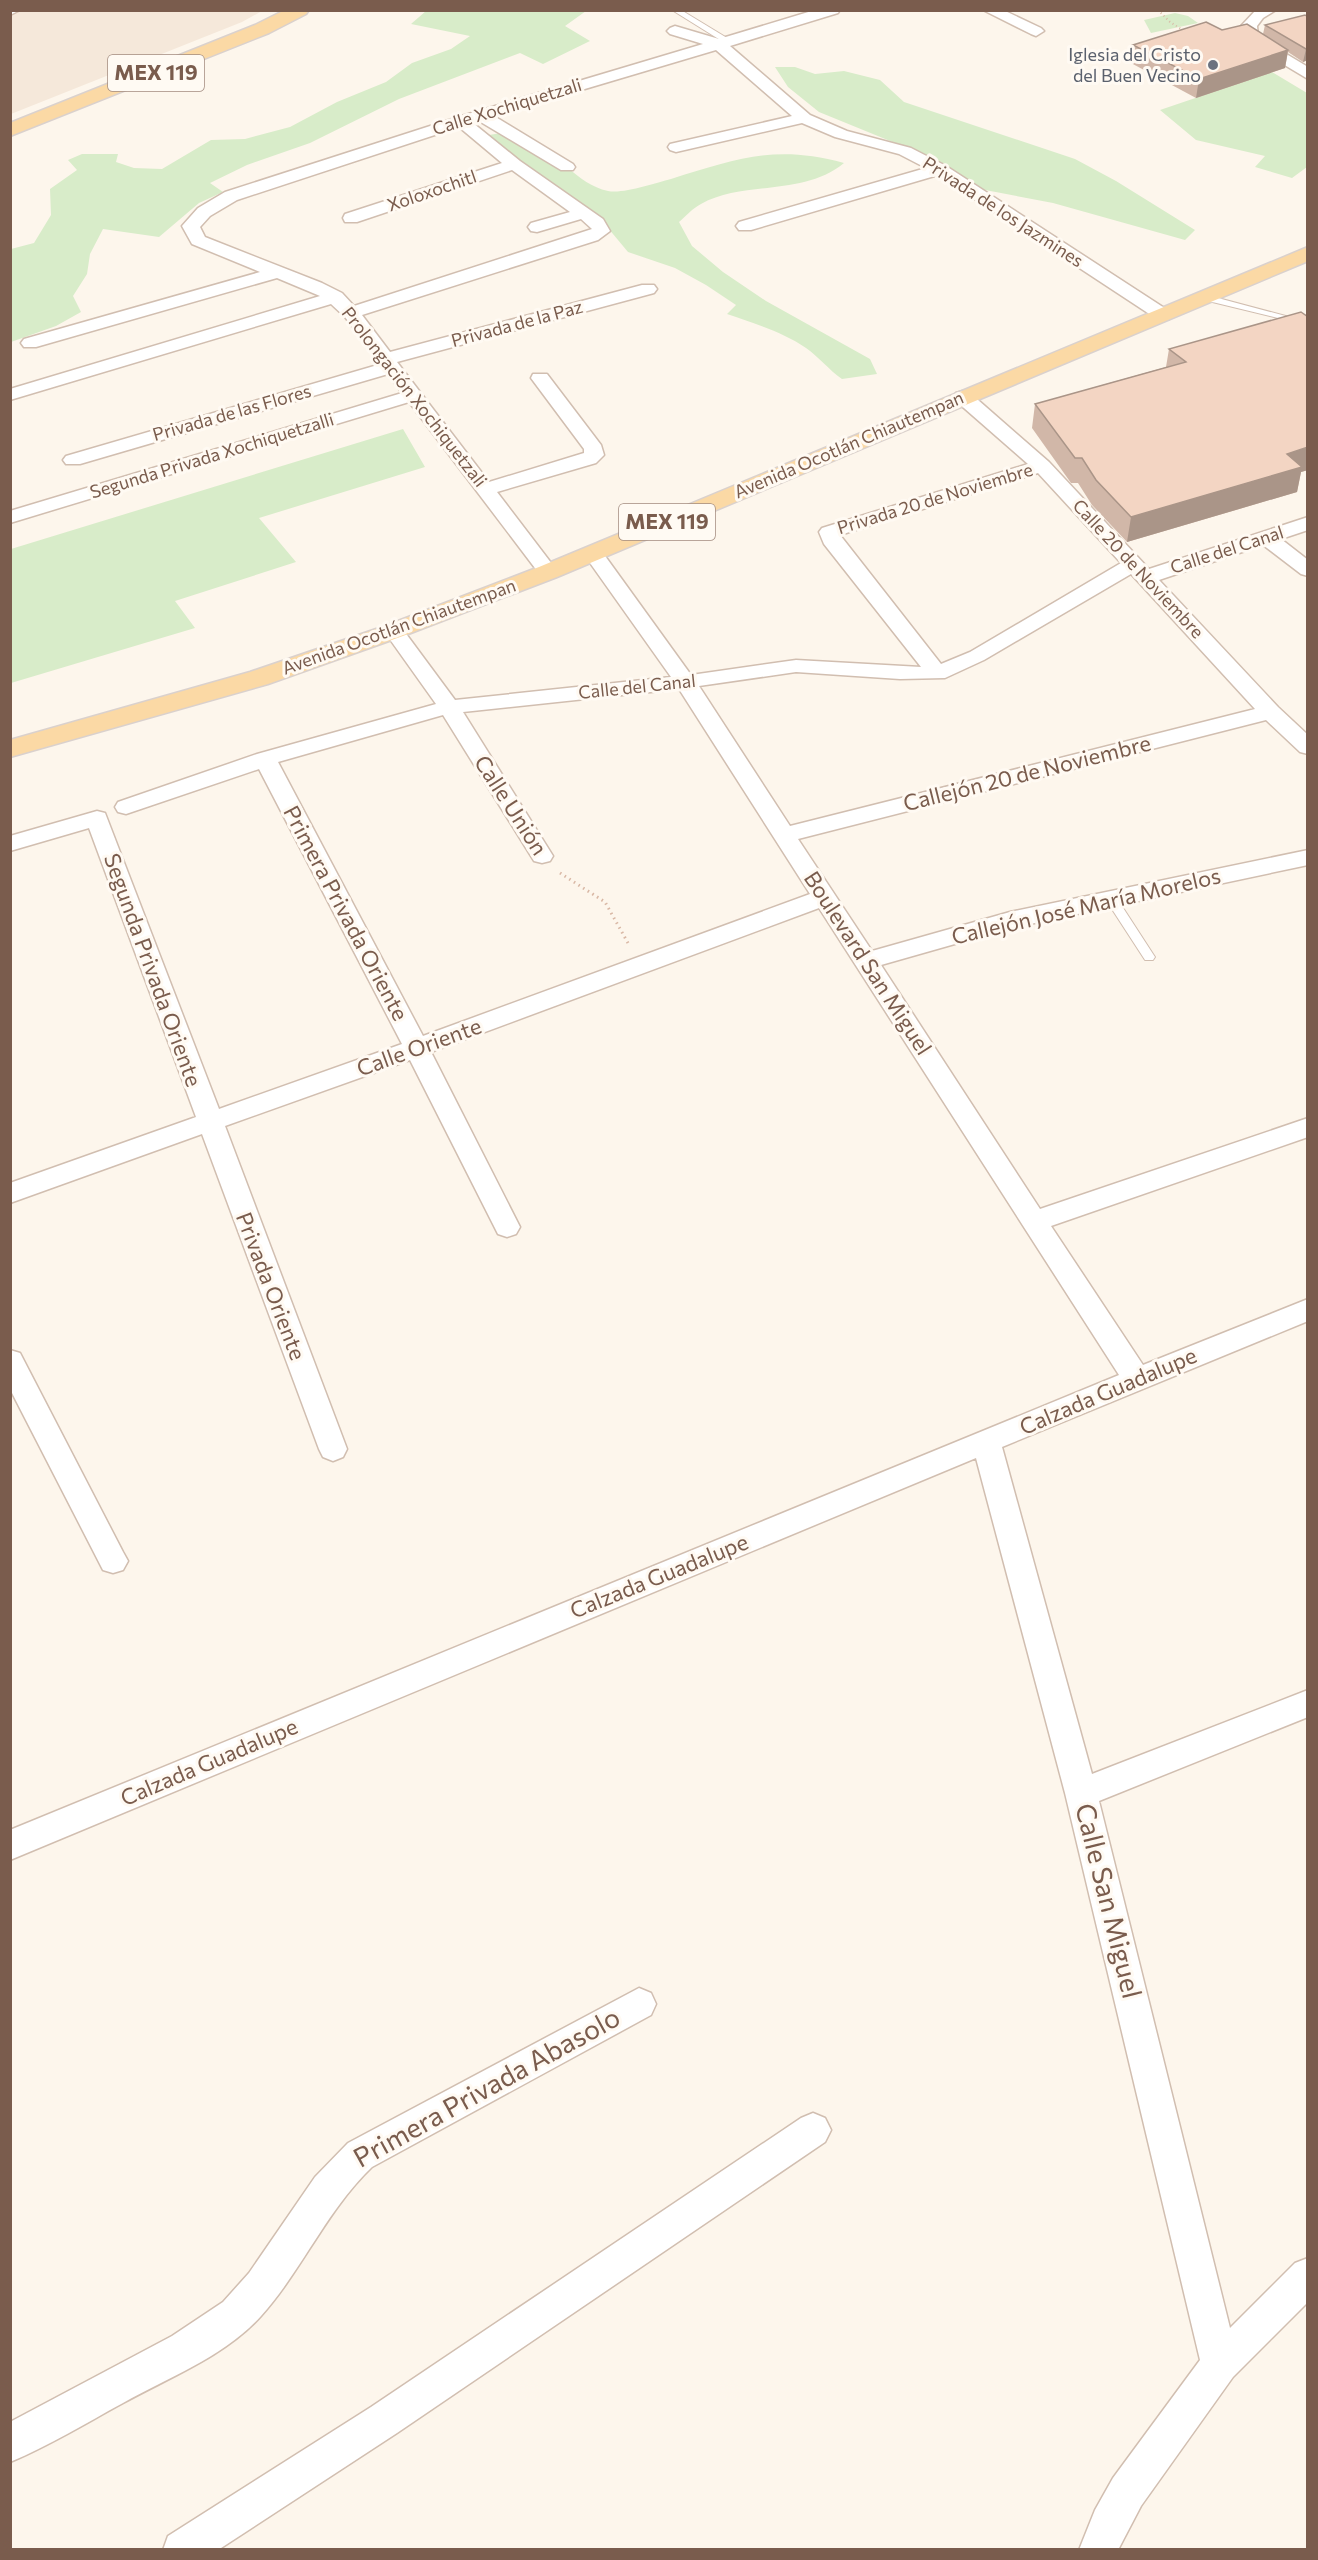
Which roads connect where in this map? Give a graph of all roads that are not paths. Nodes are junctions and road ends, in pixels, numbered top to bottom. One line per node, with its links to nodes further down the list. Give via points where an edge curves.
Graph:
1 (276, 10): 13 (main road, MEX 119, via 129,75)
2 (300, 10): 15 (main road, MEX 119, via 262,29)
3 (675, 10): 9 (lane)
4 (833, 10): 9 (street, Calle Xochiquetzali)
5 (990, 10): 8 (street)
6 (1269, 10): 10 (street, via 1249,26 1251,39)
7 (675, 31): 9 (street)
8 (1036, 31)
9 (724, 43): 11 (street, Calle Xochiquetzali); 12 (street, Privada de los Jazmines)
10 (1308, 74)
11 (481, 115): 14 (street, Calle Xochiquetzali); 18 (street)
12 (804, 117): 16 (street); 19 (street, Privada de los Jazmines, via 841,134 905,151)
13 (10, 120)
14 (461, 121): 17 (street); 22 (street, Calle Xochiquetzali, via 231,196 204,212)
15 (10, 130)
16 (676, 147)
17 (514, 164): 20 (street); 21 (street, Xoloxochitl)
18 (567, 167)
19 (940, 169): 23 (street); 31 (street, Privada de los Jazmines)
20 (583, 213): 24 (street); 30 (street, via 601,231)
21 (351, 218)
22 (191, 226): 26 (street, Prolongación Xochiquetzali, via 198,240)
23 (745, 226)
24 (537, 227)
25 (1308, 253): 29 (main road, Avenida Ocotlán Chiautempan / MEX 119)
26 (278, 272): 28 (street, Prolongación Xochiquetzali, via 310,282); 33 (street)
27 (648, 289): 34 (street, Privada de la Paz)
28 (336, 297): 30 (street, Prolongación Xochiquetzali); 36 (street)
29 (1203, 297): 31 (main road, Avenida Ocotlán Chiautempan / MEX 119); 32 (lane, via 1285,316)
30 (351, 313): 34 (street, Prolongación Xochiquetzali)
31 (1163, 315): 38 (main road, Avenida Ocotlán Chiautempan / MEX 119)
32 (1308, 326)
33 (30, 343)
34 (388, 363): 37 (street, Prolongación Xochiquetzali); 39 (street, Privada de las Flores)
35 (540, 378): 41 (street, via 594,449 594,455)
36 (10, 395)
37 (414, 395): 41 (street, Prolongación Xochiquetzali); 42 (street, Segunda Privada Xochiquetzalli)
38 (963, 397): 40 (street, Calle 20 de Noviembre); 45 (main road, Avenida Ocotlán Chiautempan / MEX 119)
39 (73, 460)
40 (1042, 466): 46 (street, Calle 20 de Noviembre); 50 (street, Privada 20 de Noviembre, via 829,532 831,540)
41 (486, 489): 48 (street, Prolongación Xochiquetzali)
42 (10, 517)
43 (1308, 523): 44 (street, Calle del Canal)
44 (1266, 537): 46 (street, Calle del Canal); 47 (street)
45 (593, 553): 48 (main road, Avenida Ocotlán Chiautempan / MEX 119); 51 (street, Boulevard San Miguel)
46 (1140, 570): 50 (street, Calle del Canal); 53 (street, Calle 20 de Noviembre)
47 (1308, 570)
48 (548, 572): 49 (main road, Avenida Ocotlán Chiautempan / MEX 119)
49 (394, 631): 52 (street, Calle Unión); 55 (main road, Avenida Ocotlán Chiautempan / MEX 119, via 259,678)
50 (937, 673): 51 (street, Calle del Canal, via 796,666)
51 (685, 682): 52 (street, Calle del Canal); 58 (street, Boulevard San Miguel)
52 (449, 707): 56 (street, Calle del Canal); 60 (street, Calle Unión)
53 (1270, 712): 54 (street, Calle 20 de Noviembre); 58 (street, Callejón 20 de Noviembre)
54 (1308, 747)
55 (10, 749)
56 (265, 759): 57 (street, Calle del Canal); 66 (street, Primera Privada Oriente)
57 (126, 807)
58 (785, 835): 62 (street, Boulevard San Miguel)
59 (10, 844): 67 (street, Segunda Privada Oriente, via 97,818)
60 (542, 856)
61 (1308, 856): 63 (street, Callejón José María Morelos)
62 (825, 897): 65 (street, Boulevard San Miguel); 66 (street, Calle Oriente)
63 (1112, 900): 64 (lane); 65 (street, Callejón José María Morelos, via 1010,920)
64 (1149, 957)
65 (867, 961): 70 (street, Boulevard San Miguel)
66 (417, 1048): 67 (street, Calle Oriente); 71 (street, Primera Privada Oriente)
67 (209, 1122): 69 (street, Calle Oriente); 76 (street, Privada Oriente)
68 (1308, 1127): 70 (street)
69 (10, 1193)
70 (1035, 1221): 74 (street, Boulevard San Miguel)
71 (507, 1227)
72 (1308, 1309): 74 (street, Calzada Guadalupe)
73 (10, 1361): 77 (street)
74 (1136, 1378): 75 (street, Calzada Guadalupe)
75 (986, 1442): 79 (street, Calle San Miguel); 80 (street, Calzada Guadalupe)
76 (333, 1449)
77 (113, 1561)
78 (1308, 1703): 79 (street)
79 (1081, 1793): 84 (street, Calle San Miguel)
80 (11, 1844)
81 (639, 2004): 85 (street, Primera Privada Abasolo, via 360,2155 326,2189 267,2280 230,2322)
82 (813, 2130): 86 (street, via 384,2420)
83 (1308, 2276): 84 (street)
84 (1220, 2364): 87 (street, via 1128,2492)
85 (10, 2443)
86 (182, 2550)
87 (1098, 2550)

